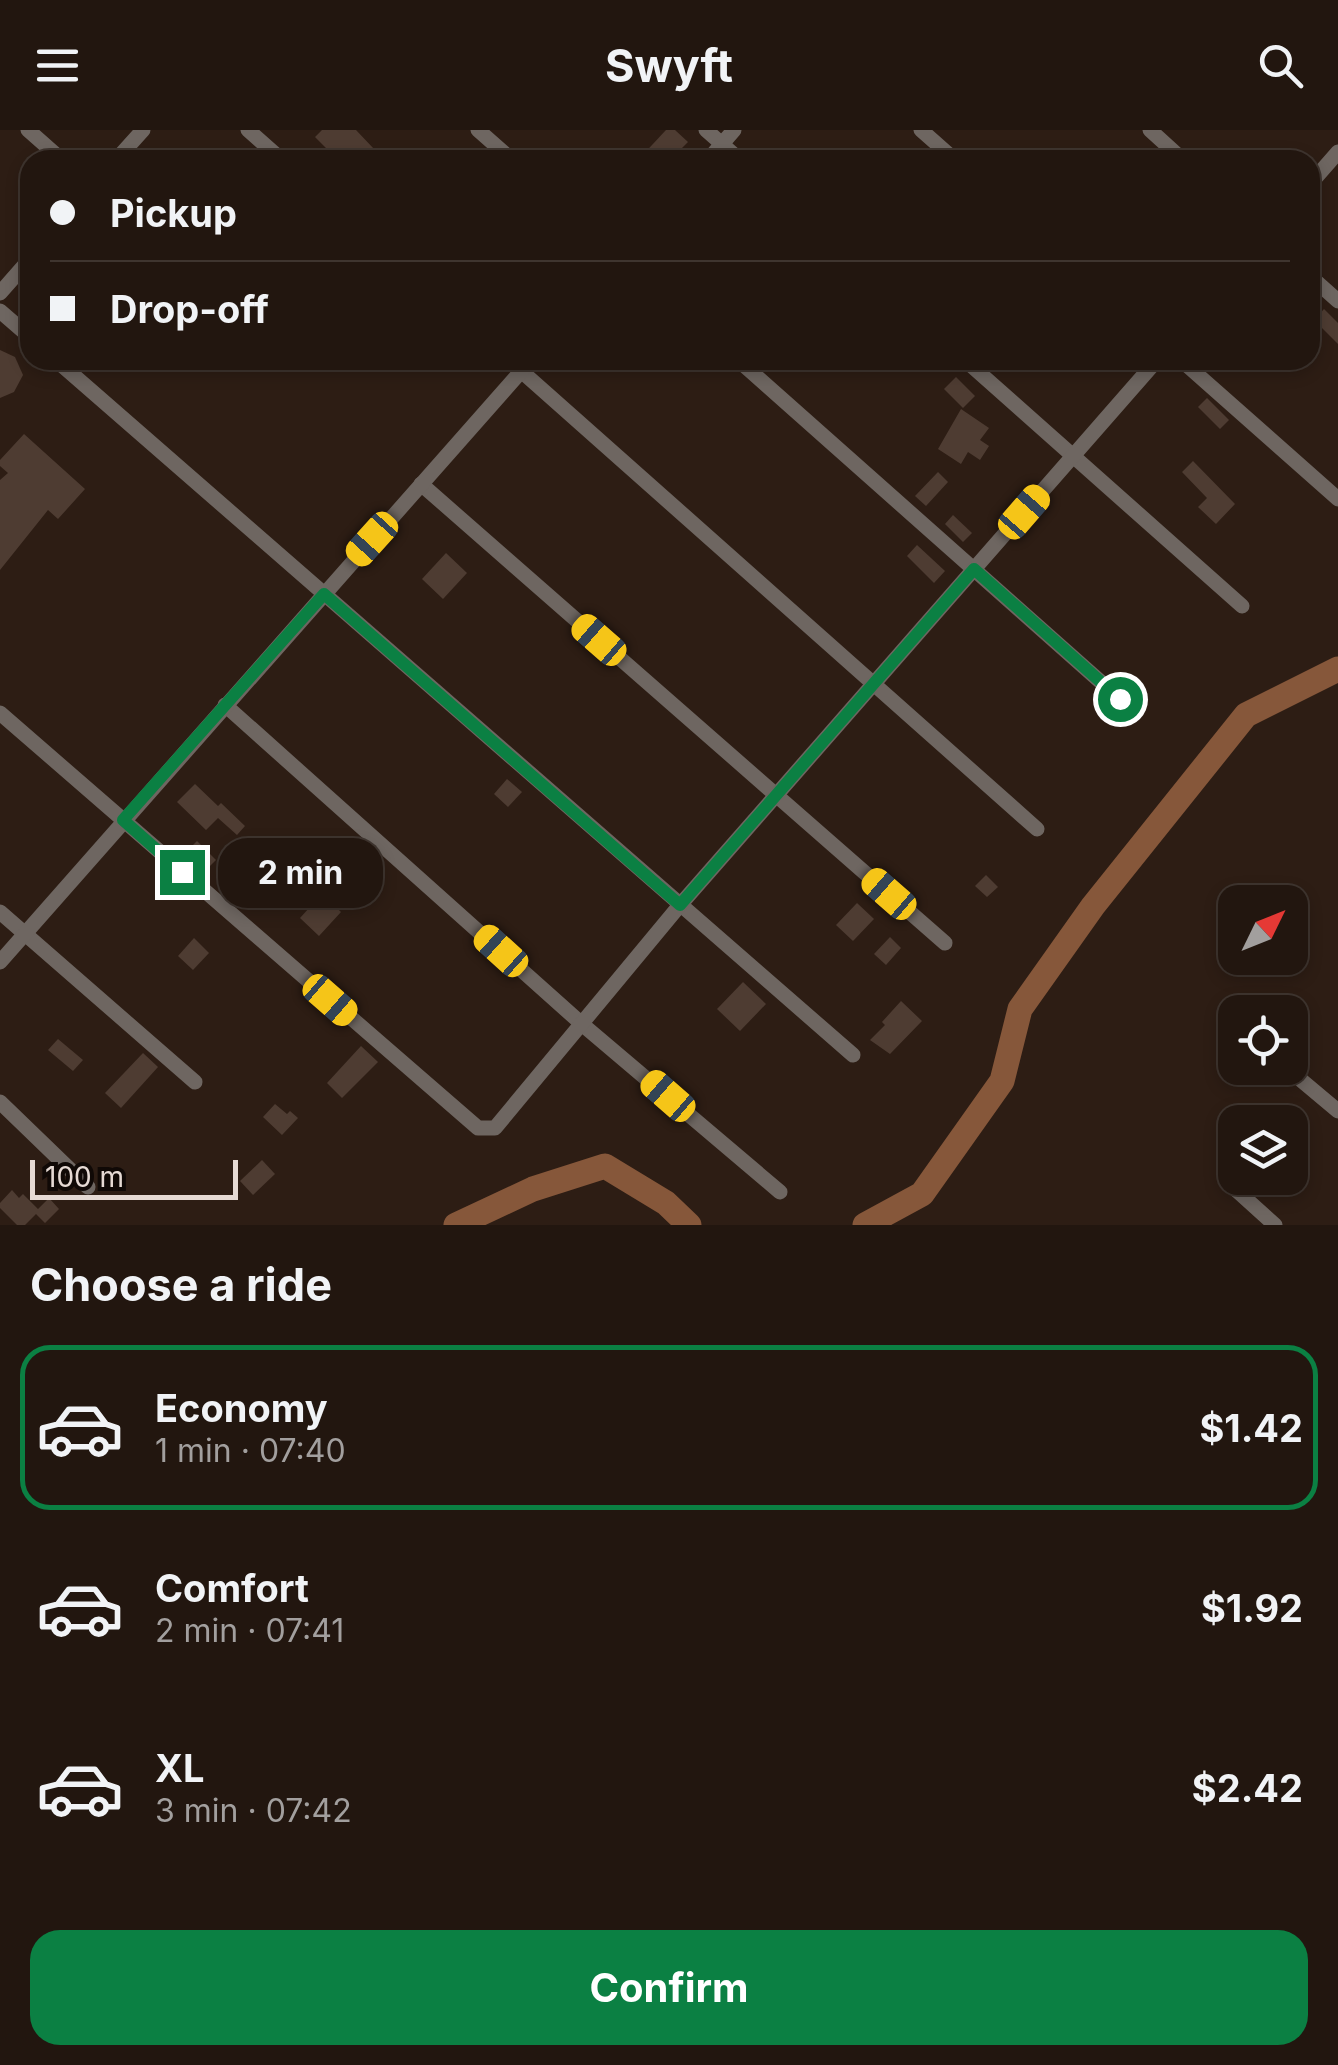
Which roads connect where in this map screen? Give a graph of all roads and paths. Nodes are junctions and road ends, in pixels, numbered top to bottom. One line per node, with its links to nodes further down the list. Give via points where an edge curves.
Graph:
1 (28, 130): 10 (street)
2 (142, 130): 11 (street)
3 (248, 130): 12 (street)
4 (478, 130): 13 (street)
5 (706, 130): 9 (street)
6 (734, 130): 9 (street)
7 (921, 130): 16 (street)
8 (1150, 130): 17 (street)
9 (722, 144): 14 (street); 15 (street)
10 (51, 150)
11 (125, 150)
12 (271, 150)
13 (501, 150)
14 (717, 150)
15 (729, 150)
16 (944, 150)
17 (1172, 150)
18 (1338, 152): 19 (street)
19 (1320, 173)
20 (20, 270): 21 (street)
21 (0, 293)
22 (0, 311): 23 (street)
23 (20, 328)
24 (67, 370): 35 (street)
25 (515, 370): 32 (street)
26 (527, 370): 37 (street)
27 (749, 370): 34 (street)
28 (976, 370): 31 (street)
29 (1148, 370): 31 (street)
30 (1192, 370): 33 (street)
31 (1073, 456): 34 (street); 36 (street)
32 (421, 484): 35 (street); 41 (street)
33 (1338, 499)
34 (974, 569): 37 (street); 38 (street)
35 (324, 594): 39 (street); 44 (street)
36 (1242, 606)
37 (874, 684): 41 (street); 43 (street)
38 (1120, 699)
39 (225, 705): 42 (street); 49 (street)
40 (0, 714): 42 (street)
41 (776, 795): 44 (street); 47 (street)
42 (123, 820): 46 (street); 49 (street, via 478,1128 494,1128)
43 (1037, 829)
44 (680, 905): 49 (street); 50 (street)
45 (0, 912): 46 (street)
46 (24, 932): 48 (street); 51 (street)
47 (945, 942)
48 (0, 962)
49 (584, 1025): 56 (street)
50 (852, 1055)
51 (195, 1082)
52 (1307, 1085): 54 (street)
53 (0, 1102): 55 (street)
54 (1338, 1111)
55 (88, 1187)
56 (780, 1192)
57 (1242, 1195): 58 (street)
58 (1275, 1225)

